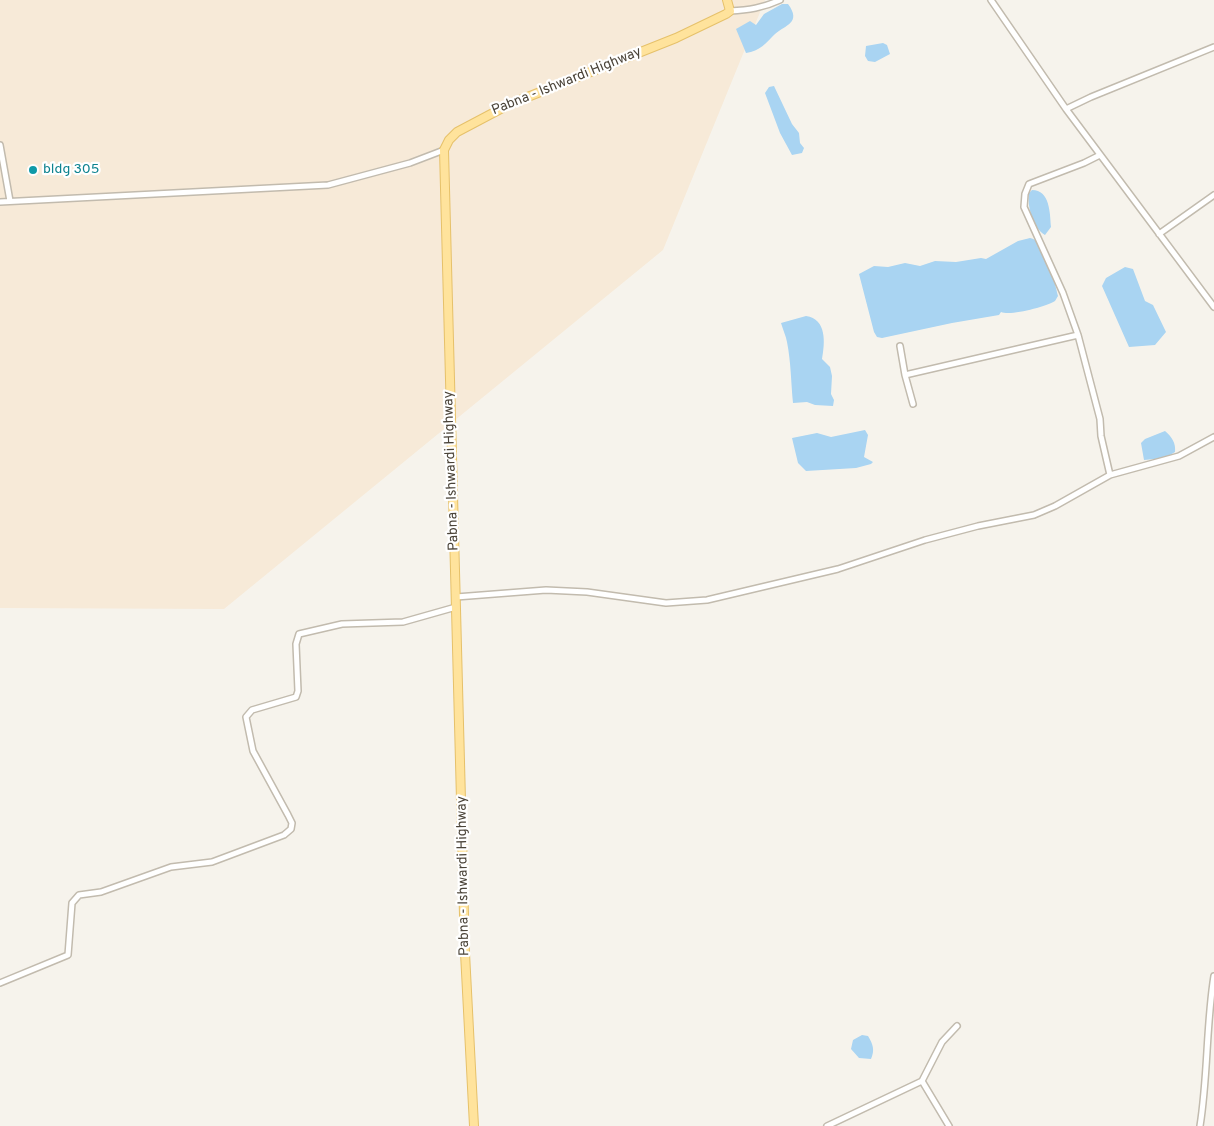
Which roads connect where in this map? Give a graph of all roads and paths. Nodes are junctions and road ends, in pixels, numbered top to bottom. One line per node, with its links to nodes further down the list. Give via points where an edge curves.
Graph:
1 (727, 0): 4 (main road)
2 (780, 0): 4 (street, via 750,10)
3 (991, 0): 6 (street)
4 (730, 11): 8 (main road, Pabna - Ishwardi Highway, via 676,38 510,104 457,132 448,140)
5 (1214, 47): 6 (street)
6 (1066, 109): 9 (street)
7 (0, 145): 12 (street)
8 (444, 150): 12 (street, via 410,163 328,185); 21 (main road, Pabna - Ishwardi Highway)
9 (1100, 154): 13 (street); 15 (street, via 1029,184 1024,199 1027,214)
10 (1214, 195): 13 (street)
11 (0, 202): 12 (street)
12 (10, 202)
13 (1159, 234): 14 (street)
14 (1214, 307)
15 (1078, 335): 17 (street); 20 (street, via 1100,419)
16 (900, 346): 17 (street)
17 (905, 375): 18 (street)
18 (913, 404)
19 (1214, 437): 20 (street, via 1179,456)
20 (1110, 474): 21 (street, via 1034,515 969,528 838,569 707,600 666,603 546,590)
21 (456, 597): 22 (main road, Pabna - Ishwardi Highway)
22 (456, 607): 24 (street, via 420,618 388,623 342,624 302,632 296,644 296,697 252,710 247,714 246,722 253,751 288,815 292,826 288,832 212,862 171,867 101,892 79,895 72,903 68,954); 27 (main road, Pabna - Ishwardi Highway, via 465,953)
23 (1214, 976): 30 (street, via 1208,1015 1206,1092)
24 (0, 983)
25 (957, 1026): 26 (street, via 942,1042)
26 (922, 1081): 28 (street); 29 (street)
27 (474, 1126)
28 (827, 1126)
29 (950, 1126)
30 (1200, 1126)

